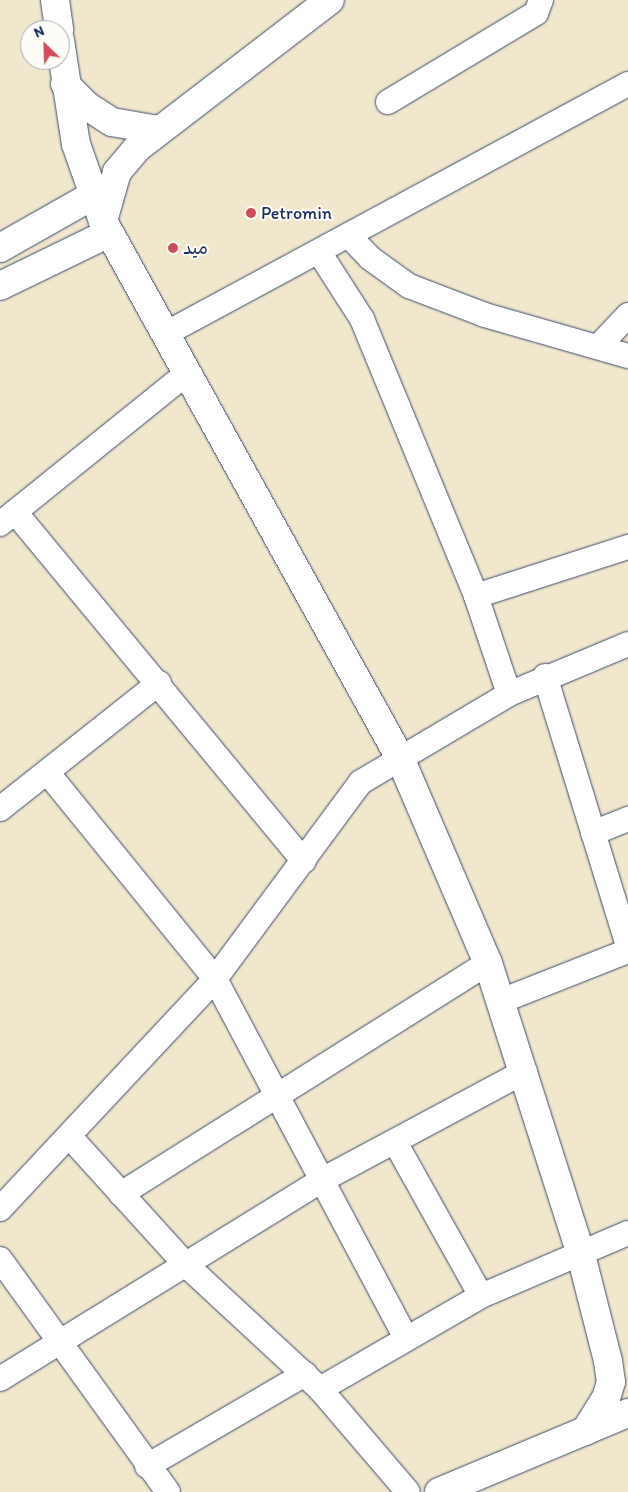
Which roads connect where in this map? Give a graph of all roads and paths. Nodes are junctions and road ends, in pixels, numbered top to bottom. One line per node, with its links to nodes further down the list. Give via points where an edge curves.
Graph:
1 (55, 0): 4 (street)
2 (330, 0): 9 (street)
3 (541, 0): 8 (street, via 536,13)
4 (58, 20)
5 (63, 70): 6 (street)
6 (65, 84): 9 (street, via 87,106 112,122); 10 (street, via 76,144)
7 (628, 84): 12 (street)
8 (388, 102)
9 (158, 130): 11 (street, via 117,172)
10 (92, 196): 11 (street); 13 (street)
11 (106, 227): 15 (street); 17 (street)
12 (349, 236): 14 (street); 18 (street, via 370,258 410,286 485,315)
13 (0, 248)
14 (319, 252): 17 (street); 23 (street, via 362,319)
15 (0, 286)
16 (628, 315): 18 (street)
17 (165, 334): 20 (street)
18 (598, 347): 19 (street)
19 (628, 356)
20 (187, 372): 21 (street); 28 (street)
21 (8, 518): 26 (street)
22 (628, 547): 23 (street)
23 (476, 596): 27 (street)
24 (628, 644): 25 (street)
25 (544, 676): 27 (street); 32 (street)
26 (159, 683): 29 (street); 33 (street)
27 (508, 694): 28 (street)
28 (400, 758): 33 (street, via 361,782); 36 (street)
29 (47, 772): 30 (street); 37 (street)
30 (0, 809)
31 (628, 819): 32 (street)
32 (593, 833): 34 (street)
33 (304, 861): 37 (street)
34 (628, 945)
35 (628, 951): 38 (street)
36 (488, 963): 38 (street); 40 (street)
37 (215, 979): 40 (street); 41 (street)
38 (501, 1001): 39 (street)
39 (525, 1071): 42 (street); 47 (street)
40 (278, 1093): 43 (street); 44 (street)
41 (70, 1137): 44 (street); 45 (street)
42 (395, 1142): 43 (street); 50 (street)
43 (324, 1179): 49 (street); 51 (street)
44 (121, 1194): 49 (street)
45 (0, 1209)
46 (628, 1233): 47 (street)
47 (581, 1255): 50 (street); 53 (street); 57 (street, via 610,1382)
48 (0, 1259): 52 (street)
49 (185, 1264): 52 (street); 55 (street)
50 (481, 1296): 51 (street)
51 (405, 1336): 55 (street)
52 (62, 1342): 54 (street); 58 (street)
53 (628, 1363)
54 (0, 1379)
55 (312, 1381): 58 (street); 60 (street)
56 (628, 1413): 57 (street)
57 (585, 1432): 61 (street)
58 (147, 1466): 59 (street)
59 (168, 1492)
60 (408, 1492)
61 (440, 1492)

